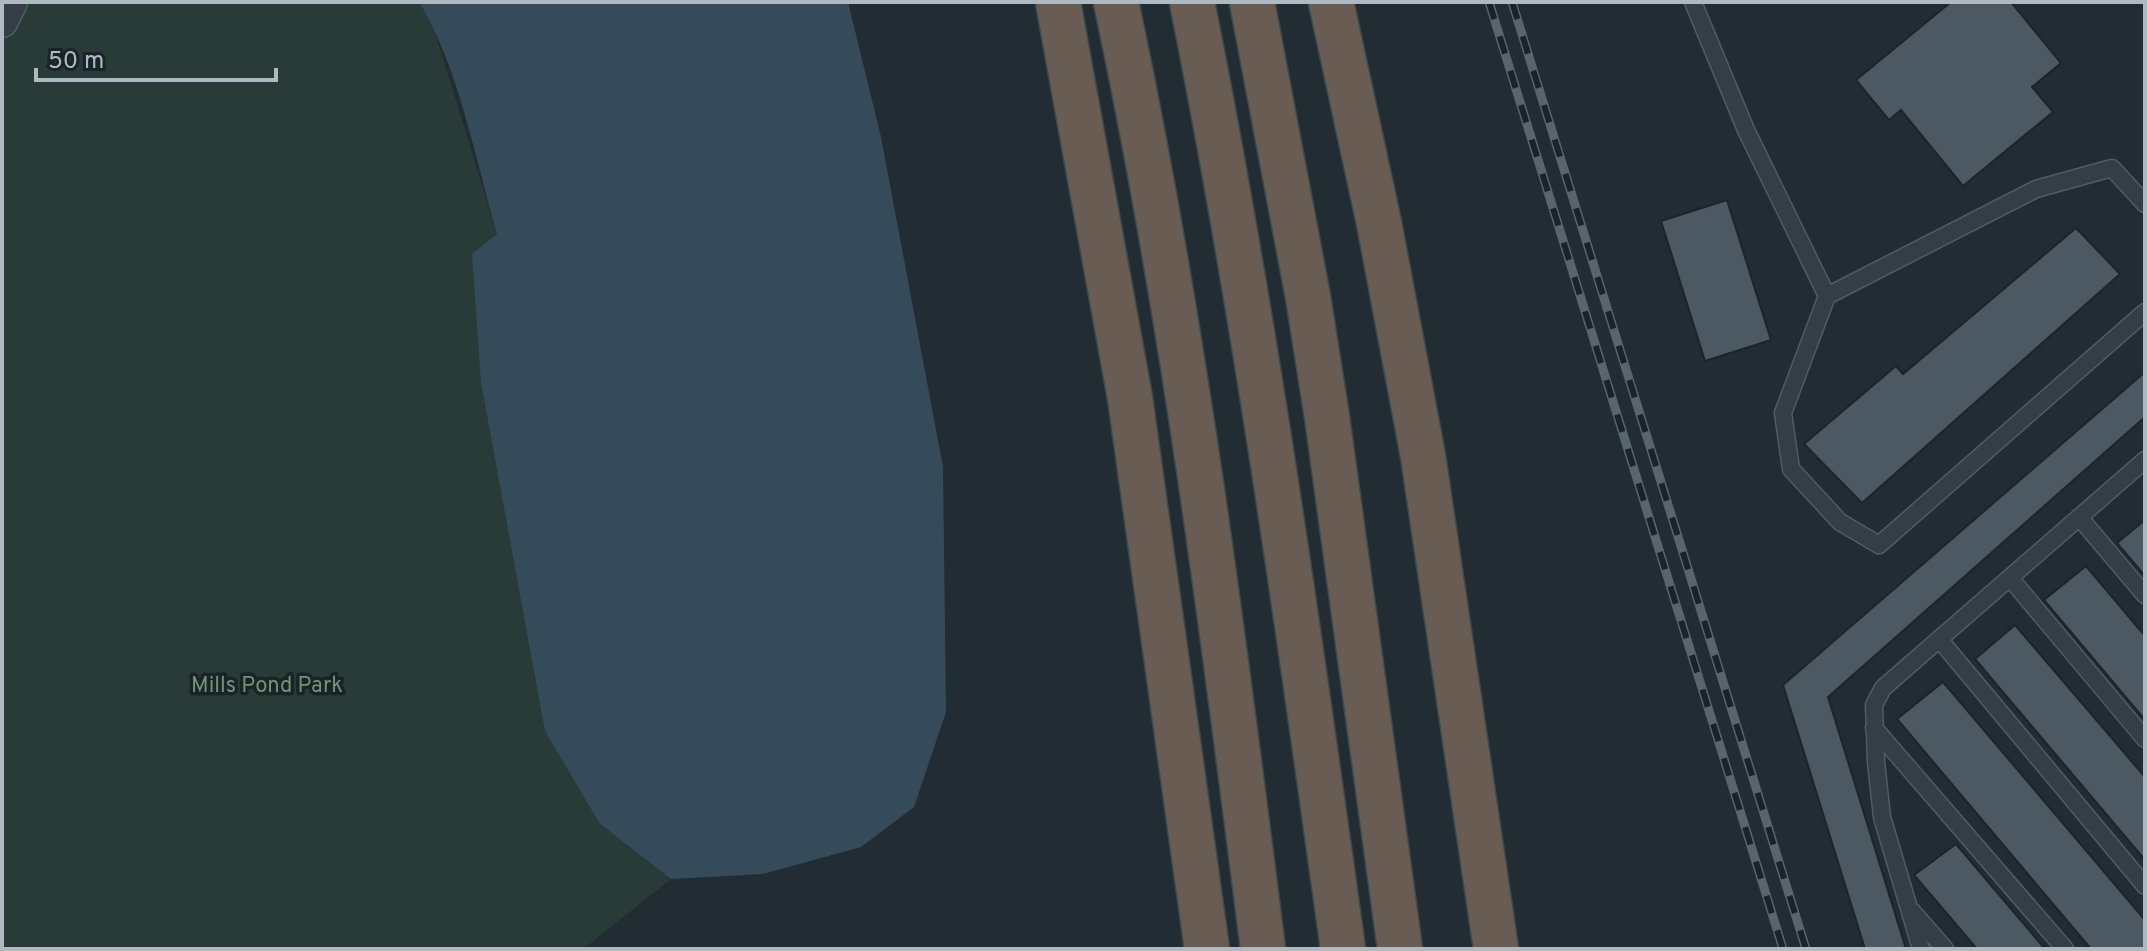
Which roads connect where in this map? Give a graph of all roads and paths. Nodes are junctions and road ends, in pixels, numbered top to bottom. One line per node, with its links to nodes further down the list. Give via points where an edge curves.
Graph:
1 (12, 2): 8 (street)
2 (1058, 2): 21 (highway, via 1133,413)
3 (1116, 2): 22 (highway, via 1194,434)
4 (1192, 2): 23 (highway, via 1269,428)
5 (1252, 2): 24 (highway, via 1327,417)
6 (1331, 2): 25 (highway, via 1423,456)
7 (1693, 2): 10 (lane, via 1746,130)
8 (2, 22)
9 (2145, 204): 10 (lane, via 2112,168 2036,189)
10 (1827, 296): 11 (lane, via 1783,413 1791,469 1840,522 1879,545)
11 (2145, 312)
12 (2145, 460): 13 (lane)
13 (2079, 517): 14 (lane); 15 (lane)
14 (2010, 578): 16 (lane); 18 (lane)
15 (2145, 595)
16 (1939, 639): 17 (lane, via 1883,688 1874,705); 19 (lane)
17 (1874, 728): 20 (lane, via 1882,817); 28 (lane)
18 (2145, 739)
19 (2145, 886)
20 (1907, 904): 26 (lane); 27 (lane)
21 (1207, 949)
22 (1263, 949)
23 (1343, 949)
24 (1400, 949)
25 (1496, 949)
26 (1921, 949)
27 (1945, 949)
28 (2065, 949)

